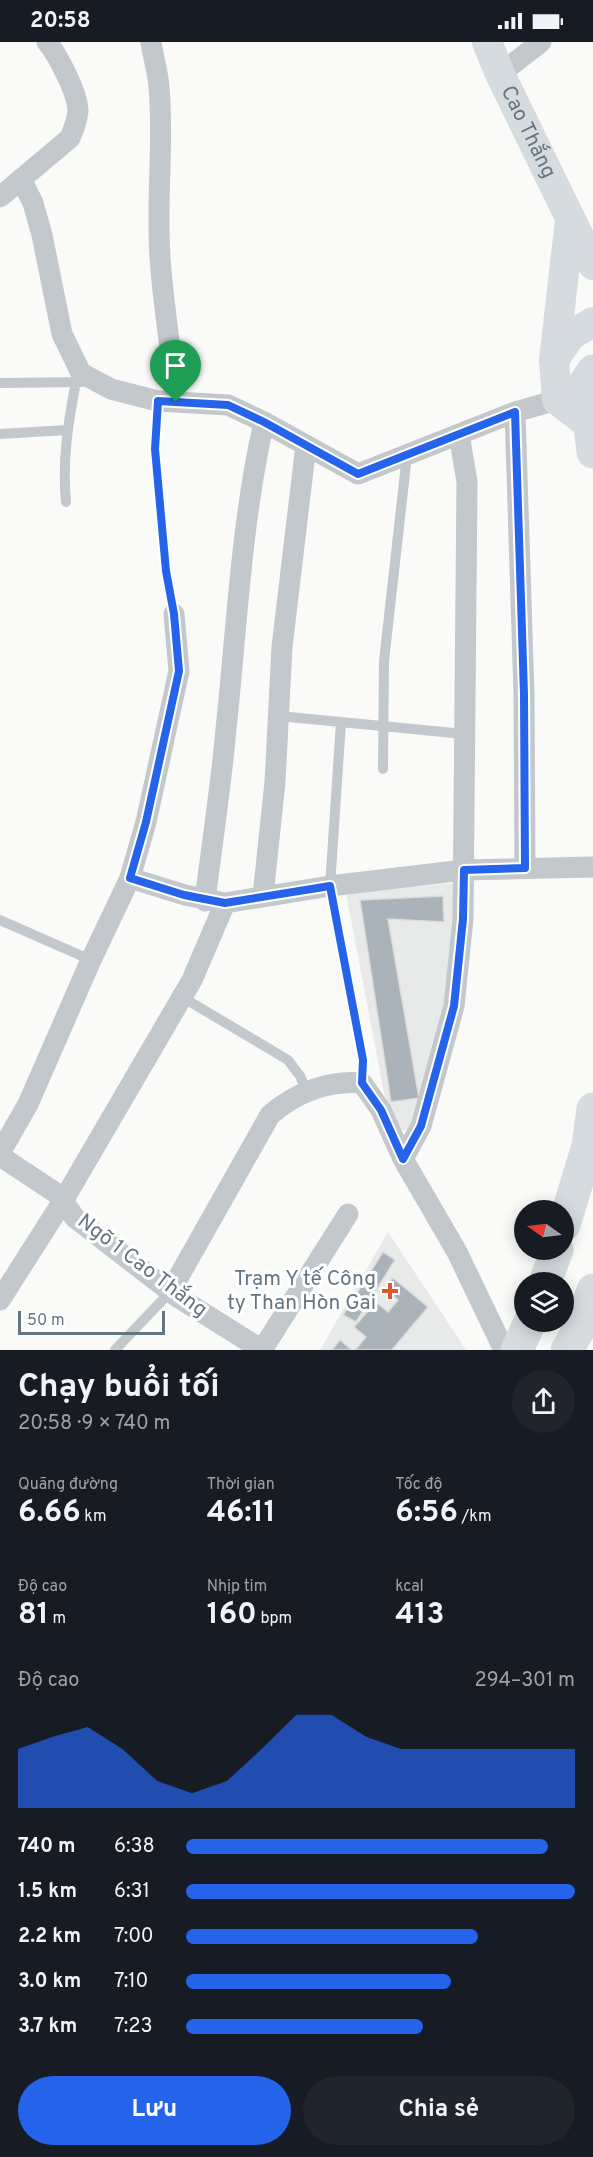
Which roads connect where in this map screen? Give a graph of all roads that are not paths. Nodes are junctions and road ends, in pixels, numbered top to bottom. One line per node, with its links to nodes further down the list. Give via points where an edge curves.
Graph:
1 (47, 42): 6 (street, via 68,78 78,108 76,124 70,138)
2 (151, 42): 17 (street, via 159,86 161,133 160,258 173,358)
3 (487, 42): 5 (main road, Cao Thắng)
4 (541, 42): 5 (street)
5 (501, 74): 8 (main road, Cao Thắng)
6 (21, 179): 7 (street); 14 (street, via 42,235 62,334 81,373)
7 (0, 197)
8 (570, 220): 9 (main road, Cao Thắng); 11 (main road)
9 (593, 265)
10 (593, 322): 11 (main road, via 571,335)
11 (554, 360): 16 (main road)
12 (593, 371): 23 (main road, via 585,383)
13 (76, 382): 14 (lane); 15 (lane); 20 (lane)
14 (98, 382): 17 (street, via 111,389)
15 (0, 383)
16 (557, 400): 18 (street); 23 (main road)
17 (167, 402): 19 (street, via 228,405); 27 (lane, via 155,449 166,571)
18 (515, 412): 22 (street); 34 (street)
19 (264, 422): 24 (street); 39 (street, via 255,461 235,617)
20 (68, 430): 21 (lane); 26 (lane)
21 (0, 434)
22 (459, 434): 25 (street); 31 (street, via 467,482)
23 (591, 434)
24 (306, 445): 25 (street, via 358,474); 28 (street, via 282,647)
25 (406, 455): 30 (lane, via 384,661)
26 (66, 502)
27 (174, 614): 36 (street, via 179,671 149,811)
28 (279, 716): 29 (lane); 38 (street)
29 (341, 722): 30 (lane); 37 (lane)
30 (383, 726): 31 (lane); 32 (lane)
31 (464, 734): 35 (street)
32 (383, 769)
33 (593, 867): 34 (street)
34 (525, 868): 35 (street)
35 (464, 870): 37 (street); 47 (street, via 454,1006 421,1126)
36 (130, 878): 39 (street); 41 (street)
37 (330, 886): 38 (street); 43 (lane, via 363,1060)
38 (263, 896): 39 (street)
39 (215, 902): 42 (street, via 192,980)
40 (0, 920): 41 (lane)
41 (92, 960): 46 (street, via 28,1104)
42 (182, 997): 44 (lane, via 288,1060); 48 (street)
43 (362, 1083): 44 (street, via 344,1082); 47 (street, via 381,1110)
44 (307, 1092): 52 (street, via 283,1103 270,1115)
45 (593, 1109): 49 (main road, via 588,1146)
46 (0, 1154): 48 (street, Ngõ 1 Cao Thắng)
47 (403, 1159): 57 (street, via 457,1252)
48 (63, 1200): 52 (street, Ngõ 1 Cao Thắng, via 75,1218); 53 (street)
49 (572, 1200)
50 (348, 1214): 56 (street)
51 (593, 1290): 59 (main road)
52 (170, 1292): 55 (lane); 56 (street, Ngõ 1 Cao Thắng)
53 (0, 1300)
54 (525, 1332): 58 (main road)
55 (115, 1350)
56 (262, 1350)
57 (504, 1350)
58 (517, 1350)
59 (567, 1350)

